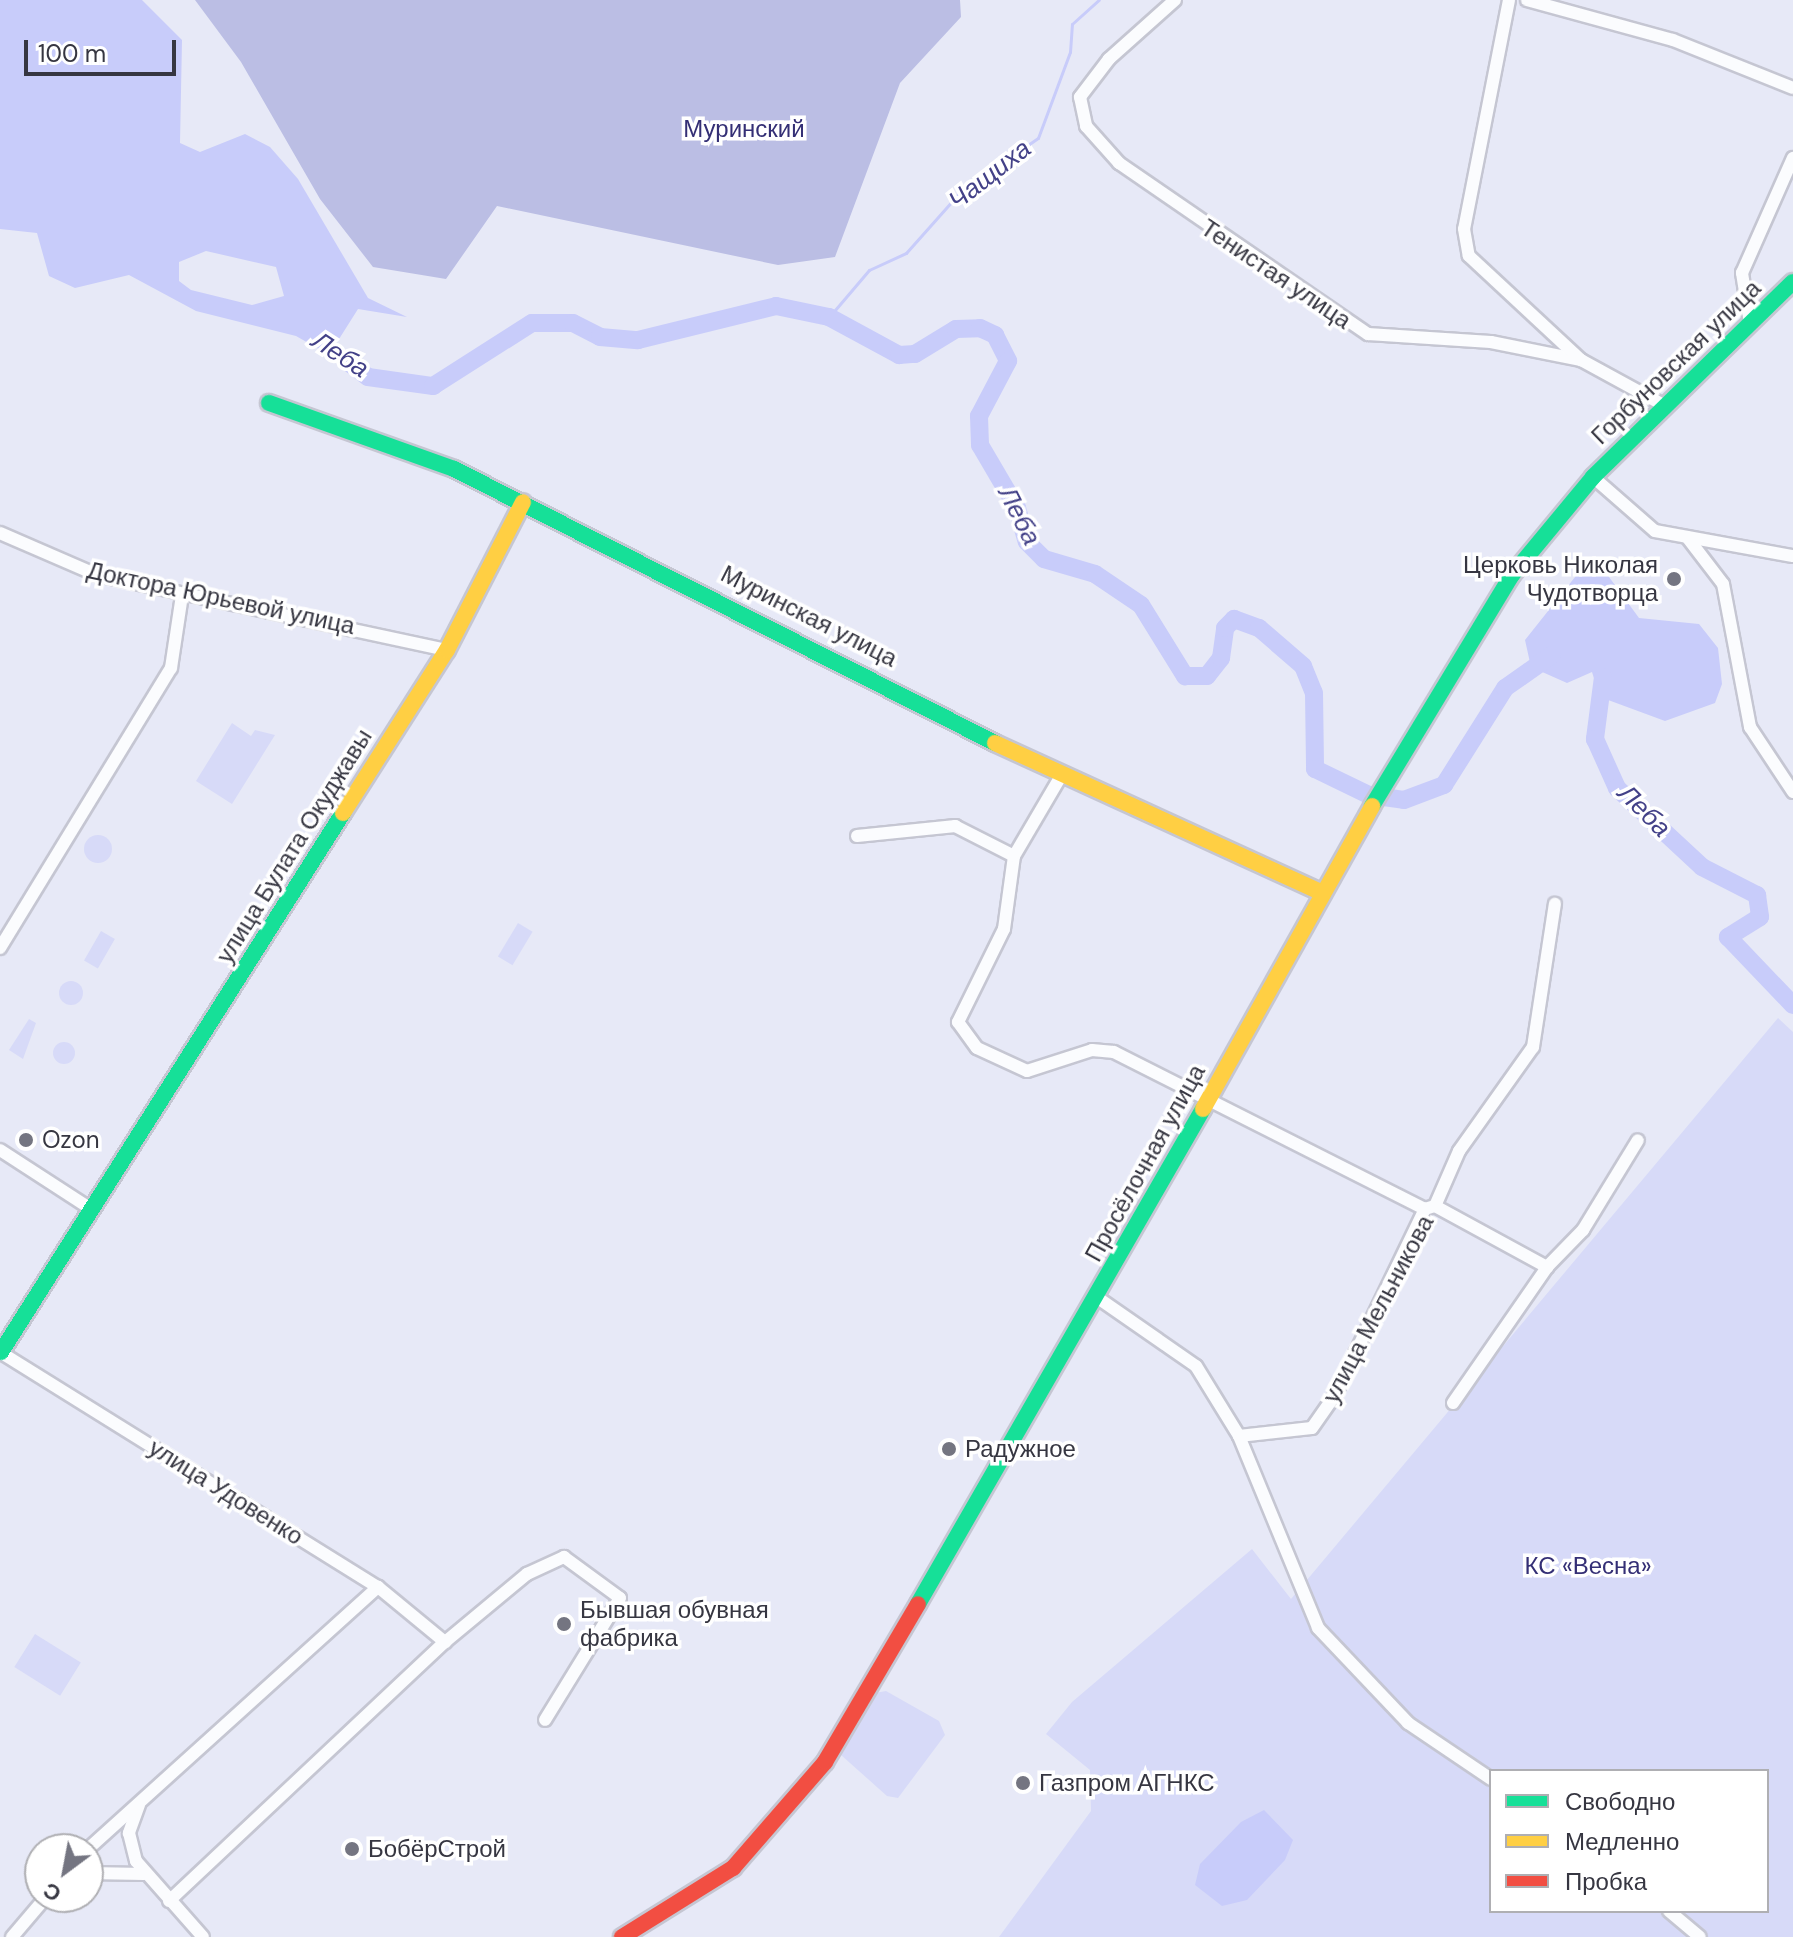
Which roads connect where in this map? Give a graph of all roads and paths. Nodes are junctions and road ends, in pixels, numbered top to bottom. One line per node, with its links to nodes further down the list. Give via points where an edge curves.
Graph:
1 (1175, 0): 8 (street, Тенистая улица, via 1082,93 1086,126 1119,163 1348,324 1386,339 1491,342)
2 (1509, 0): 8 (street, via 1464,242 1481,272)
3 (1527, 0): 4 (street, via 1673,40)
4 (1793, 88)
5 (1793, 158): 7 (street, via 1742,273)
6 (1793, 282): 7 (street, Горбуновская улица)
7 (1750, 323): 10 (street, Горбуновская улица)
8 (1581, 360): 10 (street)
9 (269, 403): 12 (street, Муринская улица, via 454,469)
10 (1665, 406): 11 (street, Горбуновская улица)
11 (1593, 477): 14 (street, via 1642,524); 22 (street, Просёлочная улица, via 1512,575)
12 (523, 502): 17 (street, улица Булата Окуджавы); 18 (street, Муринская улица)
13 (0, 533): 16 (street, Доктора Юрьевой улица, via 65,565)
14 (1687, 537): 15 (street); 19 (street, via 1723,584 1750,727)
15 (1793, 556)
16 (182, 595): 17 (street, Доктора Юрьевой улица); 24 (street, via 171,668)
17 (447, 650): 29 (street, улица Булата Окуджавы)
18 (1061, 776): 21 (street); 22 (street, Муринская улица)
19 (1793, 792)
20 (857, 836): 21 (street, via 955,826)
21 (1014, 856): 25 (street, via 1004,929 960,1013 961,1032 1003,1065 1027,1071 1092,1050 1114,1052)
22 (1320, 892): 25 (street, Просёлочная улица)
23 (1555, 904): 28 (street, улица Мельникова, via 1533,1047 1459,1151)
24 (0, 948)
25 (1209, 1098): 28 (street, via 1350,1177); 31 (street, Просёлочная улица)
26 (1638, 1140): 30 (street, via 1583,1230)
27 (0, 1150): 29 (street)
28 (1430, 1207): 30 (street); 34 (street, улица Мельникова, via 1312,1428)
29 (91, 1209): 32 (street, улица Булата Окуджавы)
30 (1547, 1267): 33 (street)
31 (1098, 1298): 34 (street, via 1196,1366); 48 (street, Просёлочная улица, via 825,1762 733,1868)
32 (0, 1352): 35 (street, улица Удовенко)
33 (1453, 1403)
34 (1239, 1436): 38 (street, via 1318,1628 1408,1723)
35 (378, 1587): 36 (street, улица Удовенко); 39 (street)
36 (445, 1642): 37 (street, via 559,1557 614,1587 618,1602); 43 (street)
37 (545, 1720)
38 (1489, 1778)
39 (142, 1799): 40 (street); 42 (street, via 130,1842)
40 (104, 1834)
41 (104, 1873): 42 (street)
42 (144, 1874): 43 (street)
43 (169, 1901): 47 (street)
44 (32, 1913): 46 (street)
45 (1671, 1913): 49 (street)
46 (12, 1937)
47 (203, 1937)
48 (622, 1937)
49 (1700, 1937)

